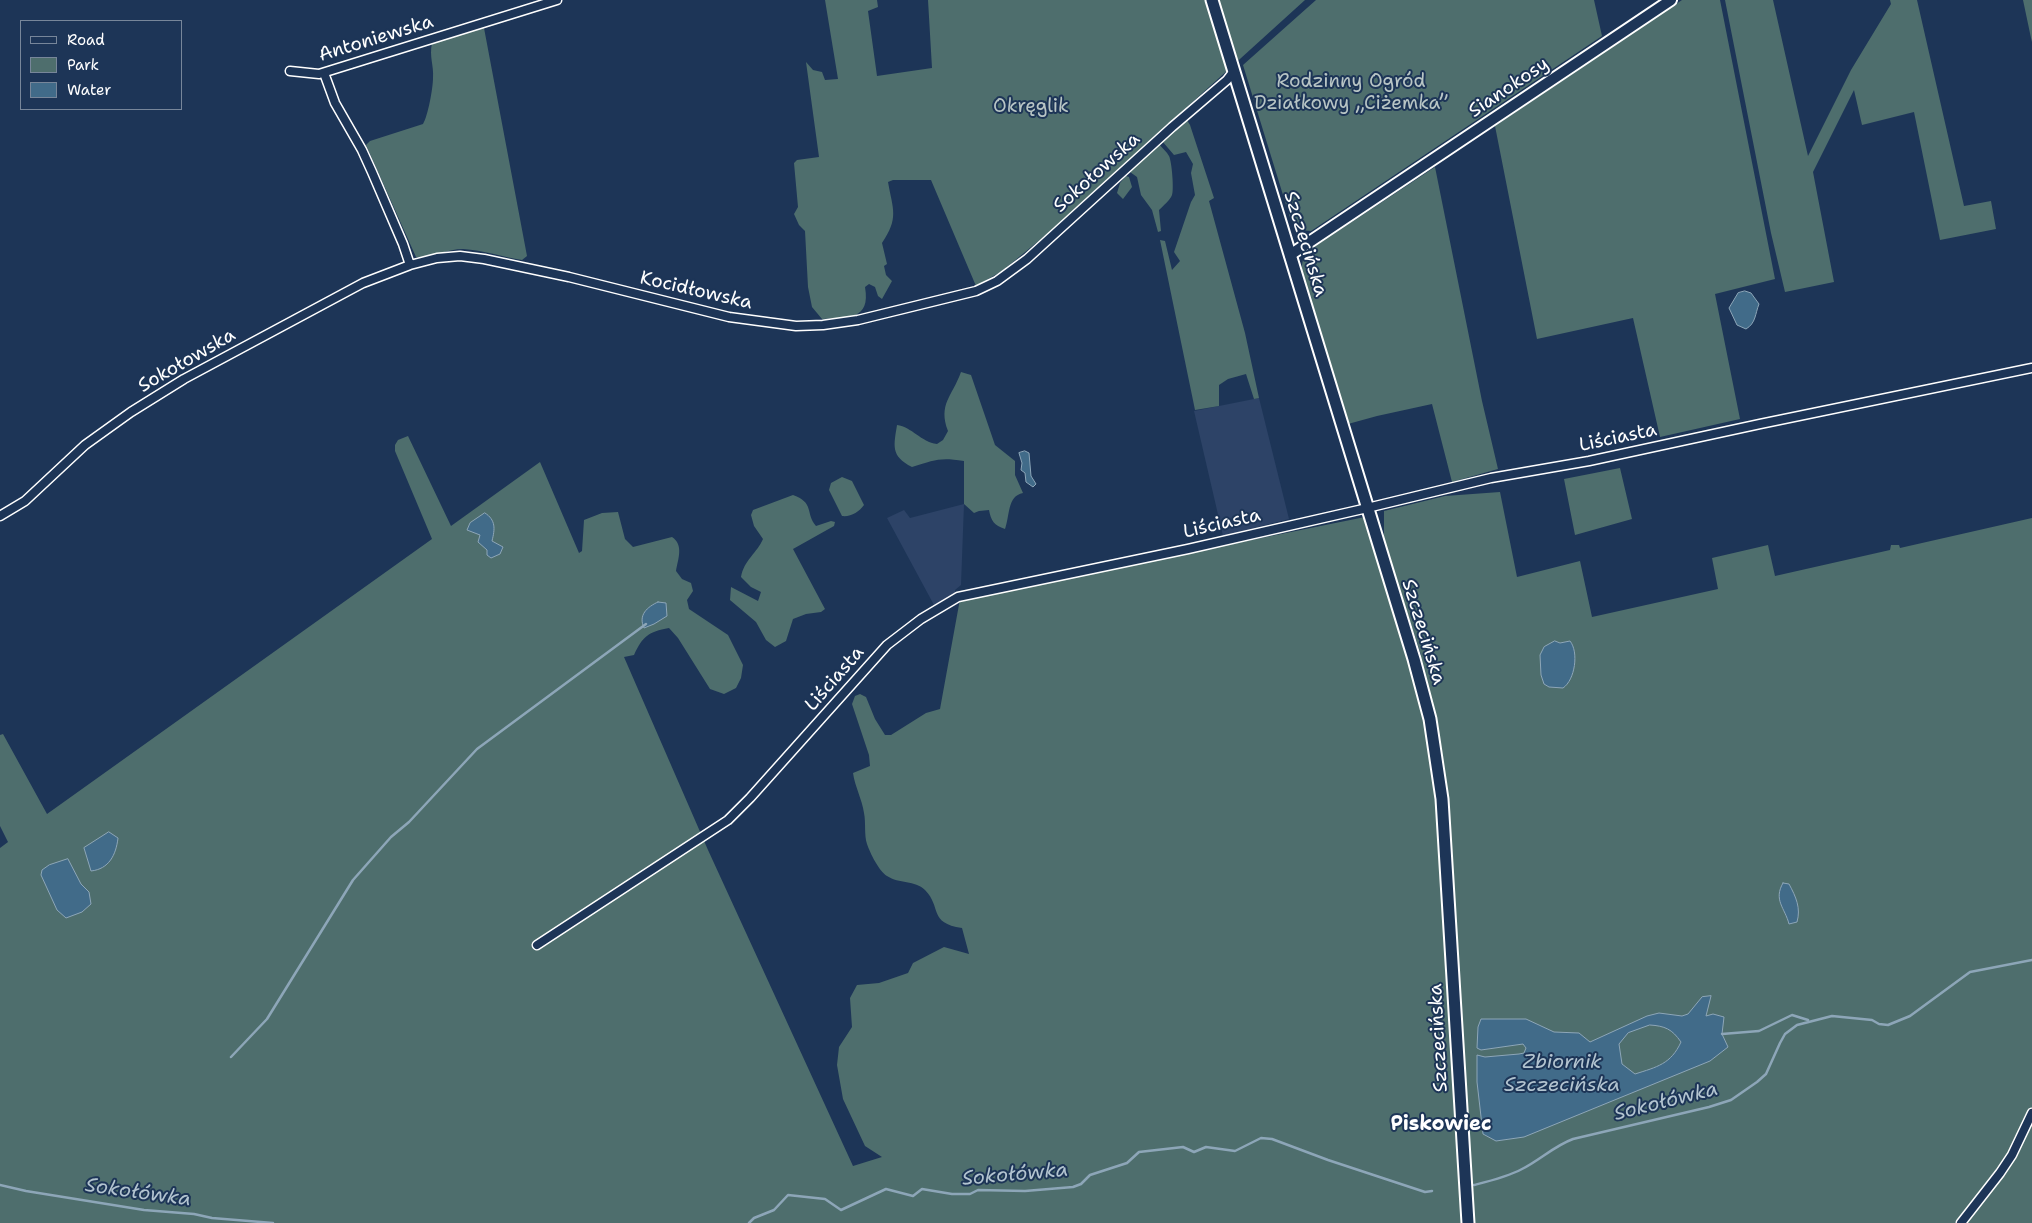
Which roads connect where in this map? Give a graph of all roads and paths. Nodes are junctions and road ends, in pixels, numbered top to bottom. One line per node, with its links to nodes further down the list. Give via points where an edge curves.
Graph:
1 (557, 0): 6 (street, Antoniewska)
2 (1212, 0): 5 (main road, Szczecińska)
3 (1672, 0): 7 (street, Sianokosy)
4 (290, 71): 6 (street, Antoniewska, via 312,75)
5 (1234, 72): 7 (main road, Szczecińska); 9 (street, Sokołowska, via 1032,255)
6 (324, 73): 8 (street, via 335,103 368,164)
7 (1290, 255): 11 (main road, Szczecińska)
8 (410, 265): 9 (street, Kocidłowska, via 437,258 468,256 569,277 728,317 796,326 865,318); 12 (street, Sokołowska, via 348,290 177,383 85,445 24,501)
9 (976, 292)
10 (2032, 368): 11 (street, Liściasta, via 1589,461 1491,478)
11 (1367, 508): 13 (street, Liściasta, via 972,593 948,601 882,650 728,820); 15 (main road, Szczecińska, via 1422,688 1436,750 1444,819)
12 (0, 516)
13 (537, 945)
14 (2032, 1113): 16 (street, via 2004,1167)
15 (1468, 1223)
16 (1961, 1223)

